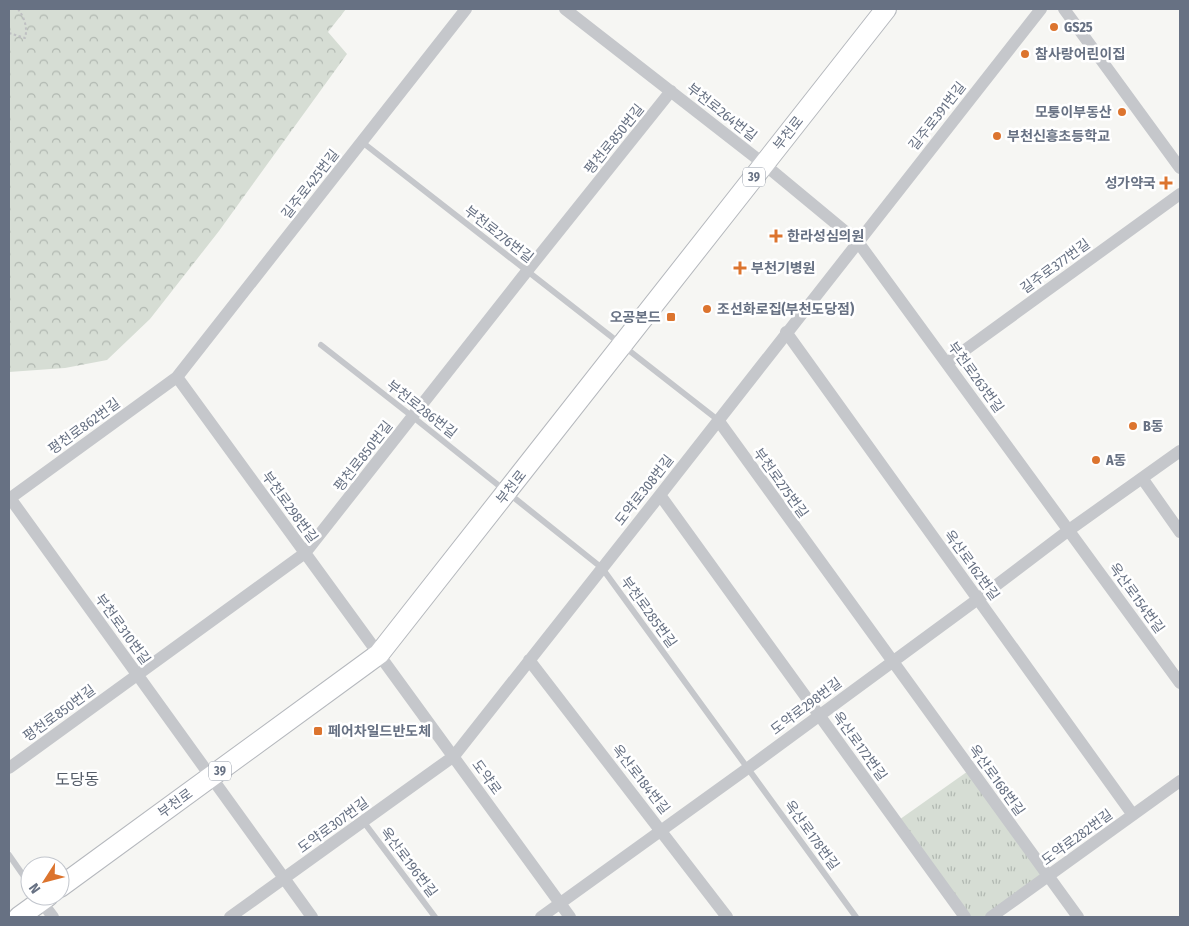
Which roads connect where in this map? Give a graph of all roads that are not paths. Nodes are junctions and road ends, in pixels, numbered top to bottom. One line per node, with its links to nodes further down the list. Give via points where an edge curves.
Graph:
1 (466, 9): 7 (street, 길주로425번길)
2 (565, 9): 6 (street, 부천로264번길)
3 (886, 9): 8 (main road, 부천로 / 39)
4 (1040, 9): 11 (street, 길주로391번길)
5 (1064, 9): 9 (street)
6 (671, 91): 8 (street, 부천로264번길); 12 (street, 평천로850번길)
7 (362, 142): 12 (lane, 부천로276번길); 17 (street, 길주로425번길)
8 (764, 164): 11 (street, 부천로264번길); 15 (main road, 부천로 / 39)
9 (1180, 168)
10 (1180, 194): 16 (street, 길주로377번길)
11 (858, 242): 13 (street, 도약로308번길); 16 (street, 부천로263번길)
12 (527, 271): 15 (lane, 부천로276번길); 18 (street, 평천로850번길)
13 (786, 332): 19 (street, 도약로308번길); 29 (street, 옥산로162번길)
14 (321, 345): 18 (lane, 부천로286번길)
15 (622, 346): 19 (lane, 부천로275번길); 22 (main road, 부천로 / 39)
16 (947, 363): 25 (street, 부천로263번길)
17 (177, 377): 24 (street, 평천로862번길); 27 (street, 부천로298번길)
18 (413, 417): 22 (lane, 부천로286번길); 27 (street, 평천로850번길)
19 (718, 420): 23 (street, 도약로308번길); 32 (street, 부천로275번길)
20 (1180, 451): 21 (street, 도약로298번길)
21 (1142, 478): 25 (street, 도약로298번길); 26 (street)
22 (507, 492): 28 (lane, 부천로285번길); 30 (main road, 부천로 / 39)
23 (660, 496): 28 (street, 도약로308번길); 35 (street, 옥산로172번길)
24 (9, 498): 33 (street, 부천로310번길)
25 (1069, 530): 29 (street, 도약로298번길); 34 (street, 옥산로154번길)
26 (1180, 532)
27 (305, 553): 30 (street, 부천로298번길); 33 (street, 평천로850번길)
28 (602, 568): 31 (street, 도약로308번길); 38 (lane, 부천로285번길)
29 (978, 599): 32 (street, 도약로298번길); 41 (street, 옥산로162번길)
30 (379, 654): 36 (street, 도약로); 39 (main road, 부천로 / 39)
31 (530, 660): 36 (street, 도약로308번길); 43 (street, 옥산로184번길)
32 (892, 661): 35 (street, 도약로298번길); 46 (street, 옥산로168번길)
33 (137, 675): 37 (street, 평천로850번길); 39 (street, 부천로310번길)
34 (1180, 683)
35 (819, 715): 38 (street, 도약로298번길); 61 (street, 옥산로172번길)
36 (454, 756): 42 (street, 도약로307번길); 49 (street, 도약로)
37 (9, 768)
38 (748, 768): 43 (street, 도약로298번길); 60 (lane, 옥산로178번길)
39 (211, 777): 47 (street, 부천로310번길); 48 (main road, 부천로 / 39)
40 (1180, 781): 41 (street, 도약로282번길)
41 (1133, 815): 46 (street, 도약로282번길)
42 (363, 822): 47 (street, 도약로307번길); 56 (lane, 옥산로196번길)
43 (661, 830): 49 (street, 도약로298번길); 59 (street, 옥산로184번길)
44 (9, 856): 45 (lane)
45 (20, 870)
46 (1048, 876): 62 (street, 도약로282번길); 63 (street, 옥산로168번길)
47 (284, 878): 54 (street, 도약로307번길); 55 (street, 부천로310번길)
48 (70, 881)
49 (560, 904): 57 (street, 도약로298번길); 58 (street, 도약로)
50 (29, 906): 52 (main road)
51 (46, 906): 53 (street)
52 (19, 917)
53 (53, 917)
54 (230, 917)
55 (312, 917)
56 (435, 917)
57 (541, 917)
58 (570, 917)
59 (727, 917)
60 (856, 917)
61 (965, 917)
62 (991, 917)
63 (1078, 917)

